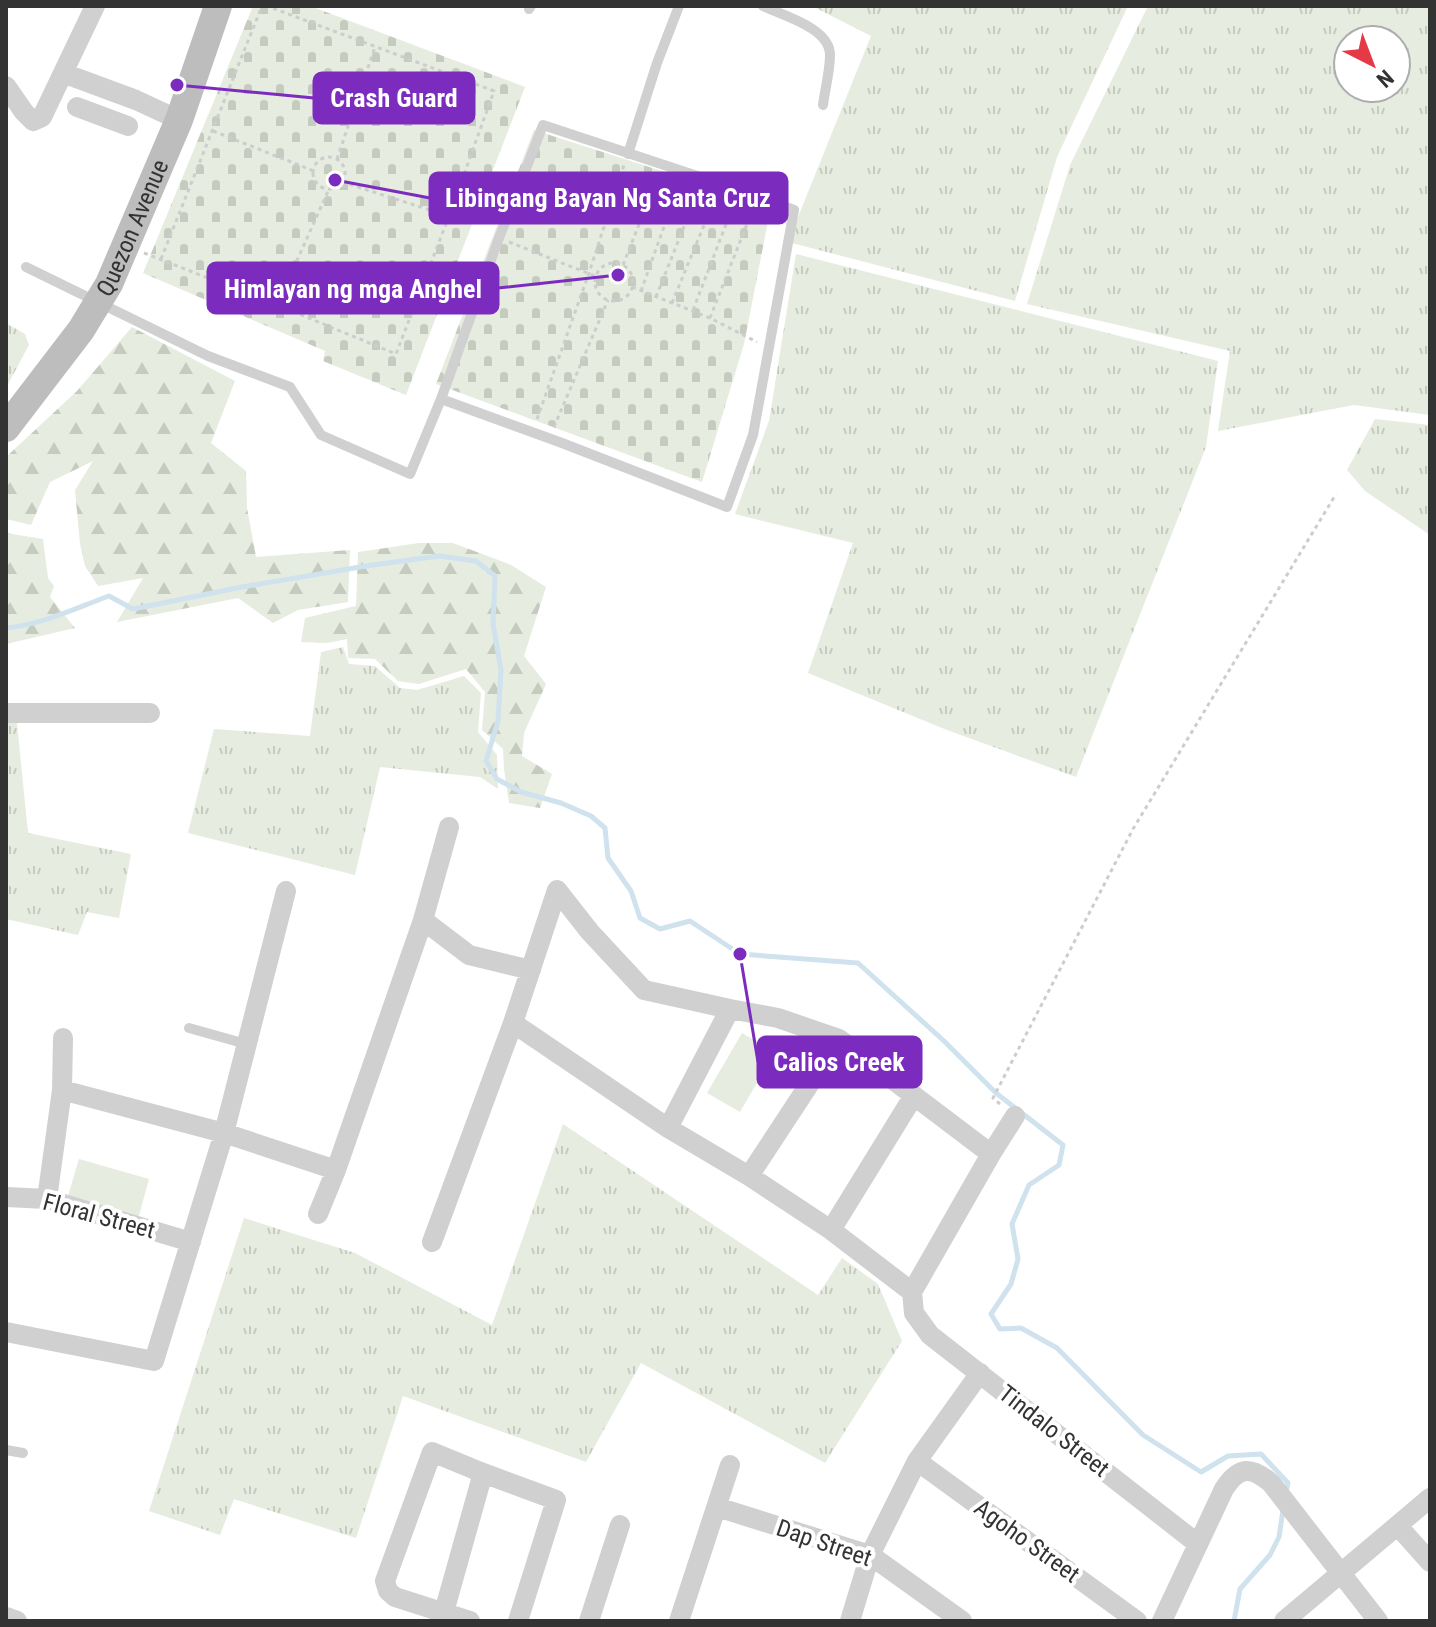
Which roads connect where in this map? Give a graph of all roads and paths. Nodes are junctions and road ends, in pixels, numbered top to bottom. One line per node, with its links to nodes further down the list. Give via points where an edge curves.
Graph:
1 (95, 6): 7 (street)
2 (218, 6): 12 (main road, Quezon Avenue)
3 (264, 6): 6 (path); 13 (path)
4 (679, 6): 14 (lane)
5 (763, 6): 10 (lane, via 827,40)
6 (375, 47): 15 (path); 25 (path, via 494,91)
7 (63, 73): 8 (street, via 42,117 33,121); 9 (street)
8 (6, 86)
9 (136, 100): 11 (street, via 125,136); 12 (street)
10 (823, 105)
11 (77, 107)
12 (179, 120): 27 (main road, Quezon Avenue)
13 (213, 131): 17 (path); 28 (path)
14 (628, 154): 16 (lane); 26 (lane, via 543,125); 31 (path)
15 (337, 159): 17 (path, via 322,159); 20 (path, via 344,167)
16 (662, 165): 18 (lane); 29 (path)
17 (314, 171): 22 (path, via 319,186)
18 (684, 172): 19 (lane); 34 (path)
19 (703, 178): 21 (lane); 35 (path)
20 (342, 182): 22 (path); 25 (path)
21 (721, 184): 23 (lane); 37 (path)
22 (329, 189): 39 (path)
23 (739, 190): 24 (lane); 40 (path)
24 (758, 196): 41 (path); 42 (lane, via 794,210)
25 (449, 216): 39 (path, via 396,354)
26 (499, 238): 31 (path); 43 (lane)
27 (125, 247): 28 (path); 38 (main road, Quezon Avenue)
28 (161, 259): 39 (path)
29 (623, 265): 32 (path, via 607,264); 33 (path)
30 (26, 267): 38 (lane)
31 (589, 273): 32 (path); 45 (path)
32 (595, 276): 36 (path, via 595,288)
33 (632, 287): 34 (path); 36 (path, via 620,300)
34 (641, 291): 35 (path)
35 (656, 297): 37 (path)
36 (608, 300): 46 (path)
37 (672, 303): 40 (path)
38 (99, 304): 43 (lane, via 208,356 290,387 321,435 410,474); 44 (main road, Quezon Avenue)
39 (277, 305)
40 (693, 311): 41 (path)
41 (710, 318): 42 (path)
42 (769, 348): 46 (lane, via 753,435 727,507)
43 (441, 399): 45 (lane)
44 (6, 428)
45 (532, 432): 46 (lane)
46 (550, 438)
47 (1336, 494): 62 (path, via 1133,829 993,1098)
48 (6, 713): 49 (street)
49 (150, 713)
50 (449, 827): 52 (street)
51 (286, 891): 59 (street)
52 (423, 920): 53 (street, via 469,955); 66 (street)
53 (531, 970): 54 (street, via 557,890 644,990); 55 (street)
54 (730, 1009): 58 (street, via 778,1018); 63 (street)
55 (513, 1023): 63 (street); 73 (street)
56 (189, 1028): 59 (lane)
57 (63, 1038): 60 (street)
58 (839, 1039): 61 (street); 67 (street)
59 (246, 1044): 64 (street)
60 (62, 1090): 64 (street); 69 (street)
61 (913, 1097): 65 (street); 71 (street)
62 (1015, 1116): 65 (street)
63 (668, 1128): 67 (street)
64 (224, 1133): 66 (street); 72 (street)
65 (991, 1154): 74 (street)
66 (336, 1170): 70 (street)
67 (749, 1176): 71 (street)
68 (6, 1197): 69 (street, Floral Street)
69 (47, 1199): 72 (street, Floral Street)
70 (318, 1214)
71 (831, 1230): 74 (street)
72 (191, 1242): 75 (street, via 154,1361)
73 (432, 1242)
74 (912, 1292): 76 (street, Tindalo Street, via 914,1313 930,1335)
75 (6, 1332)
76 (980, 1373): 79 (street); 86 (street, Tindalo Street)
77 (6, 1450): 78 (lane)
78 (23, 1453)
79 (917, 1461): 87 (street); 99 (street, Agoho Street)
80 (730, 1465): 83 (street)
81 (483, 1473): 90 (street); 90 (street, via 432,1452 385,1581 395,1597); 94 (street, via 556,1500)
82 (1430, 1498): 85 (street)
83 (717, 1507): 87 (street, Dap Street); 96 (street)
84 (620, 1525): 95 (street)
85 (1398, 1526): 88 (street); 89 (street)
86 (1198, 1544): 89 (street, via 1224,1489 1232,1477 1247,1470 1271,1483); 100 (street)
87 (870, 1555): 97 (street); 98 (street, Dap Street)
88 (1430, 1562)
89 (1341, 1573): 101 (street); 102 (street)
90 (444, 1612): 93 (street)
91 (6, 1617): 92 (street)
92 (17, 1621)
93 (470, 1621)
94 (518, 1621)
95 (589, 1621)
96 (679, 1621)
97 (850, 1621)
98 (962, 1621)
99 (1137, 1621)
100 (1162, 1621)
101 (1284, 1621)
102 (1378, 1621)

